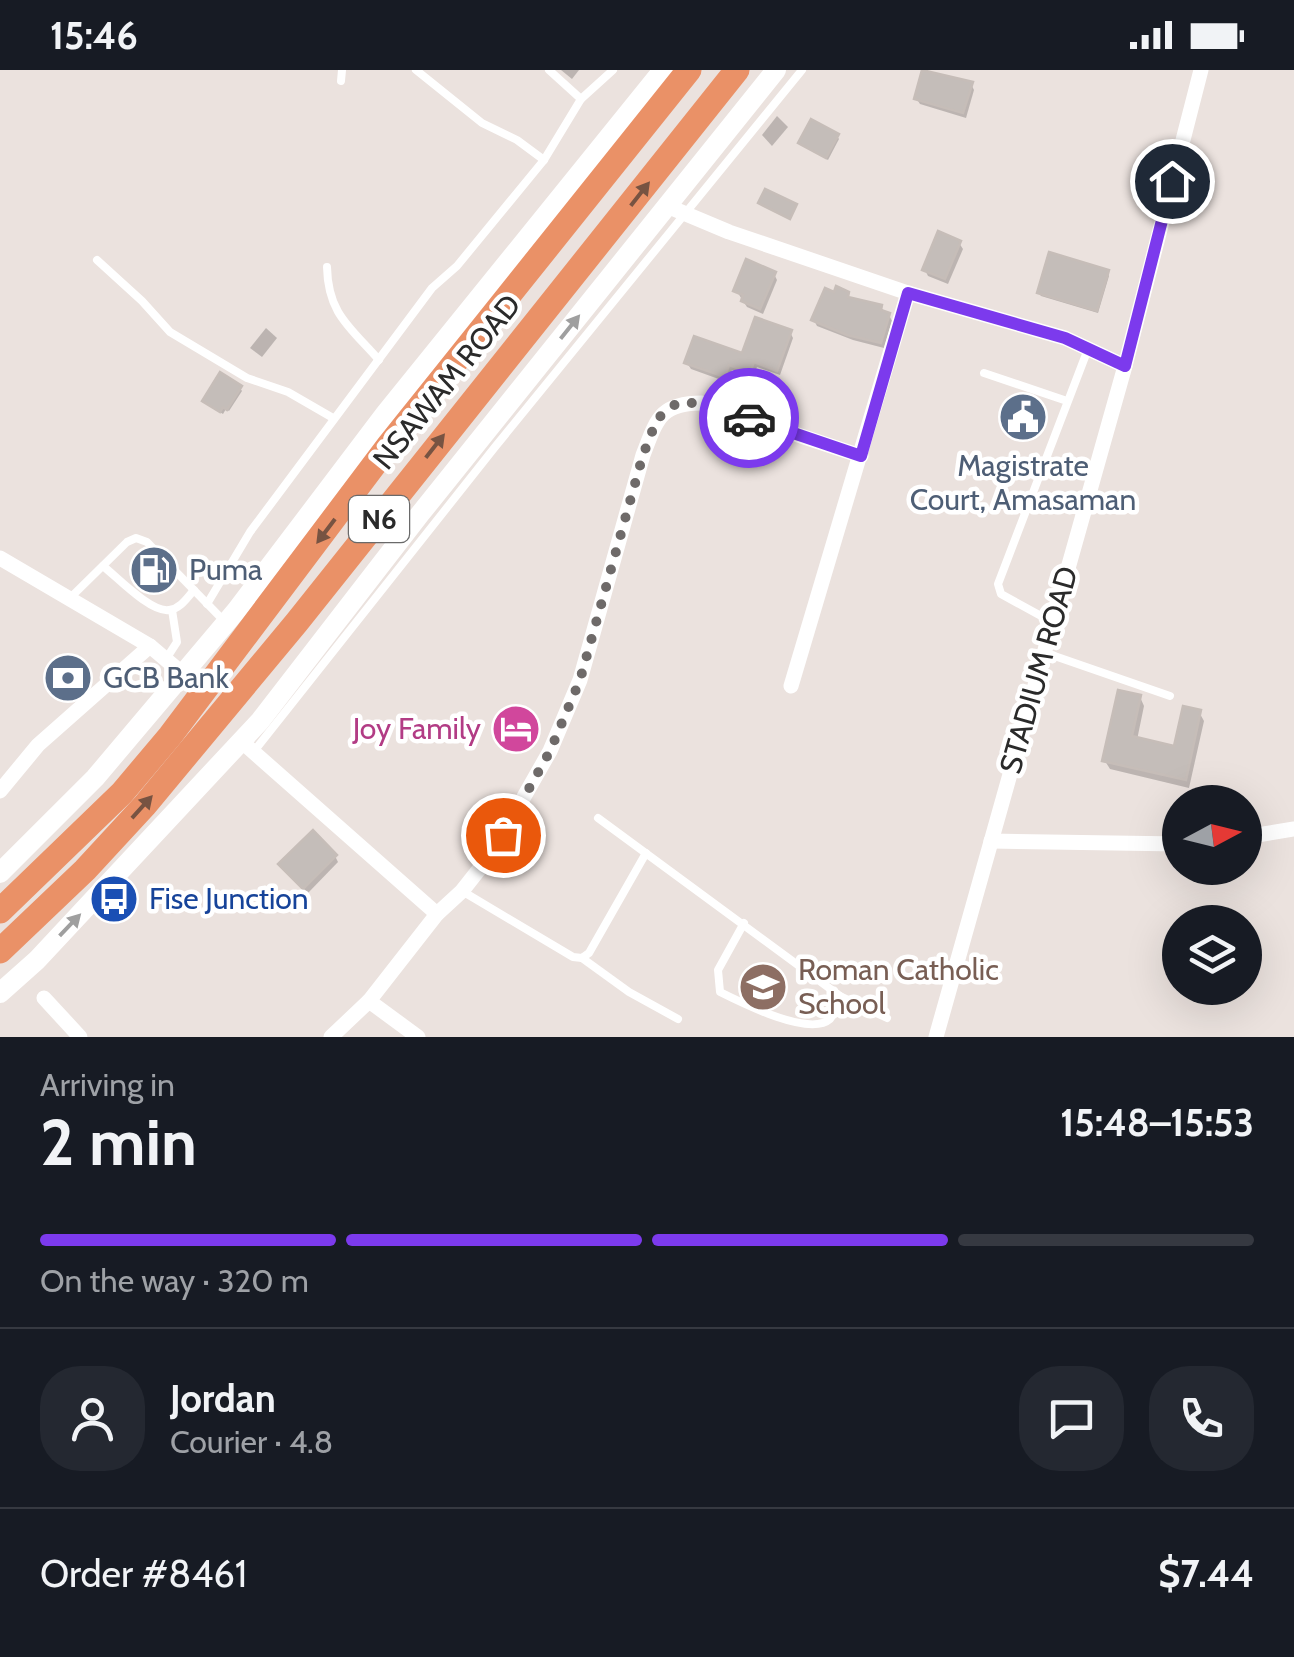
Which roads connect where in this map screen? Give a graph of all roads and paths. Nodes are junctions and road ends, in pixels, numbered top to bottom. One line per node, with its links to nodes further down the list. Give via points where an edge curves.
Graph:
1 (342, 70): 11 (lane)
2 (416, 70): 13 (lane, via 482,123)
3 (548, 70): 12 (lane)
4 (613, 70): 12 (lane)
5 (663, 70): 32 (main road)
6 (689, 70): 49 (highway, NSAWAM ROAD / N6, one-way to 49, via 170,736 122,793)
7 (737, 70): 52 (highway, NSAWAM ROAD / N6, one-way to 7, via 145,805)
8 (776, 70): 14 (main road)
9 (802, 70): 14 (lane)
10 (1201, 70): 20 (street, STADIUM ROAD)
11 (340, 81)
12 (580, 100): 13 (lane)
13 (544, 160): 19 (lane)
14 (676, 210): 17 (street); 39 (main road)
15 (97, 260): 23 (lane, via 170,332)
16 (326, 267): 19 (lane, via 327,292 340,317)
17 (908, 293): 18 (street); 24 (street)
18 (1088, 349): 20 (street); 22 (lane)
19 (379, 360): 23 (lane)
20 (1125, 366): 31 (street, STADIUM ROAD)
21 (984, 373): 22 (lane)
22 (1067, 401): 31 (lane, via 998,584 1001,594)
23 (333, 418): 29 (lane)
24 (861, 456): 37 (street); 48 (street, via 702,403 677,403 657,419 580,680 514,816)
25 (102, 566): 27 (lane, via 136,538); 28 (lane); 30 (lane, via 154,608)
26 (4, 568): 28 (street)
27 (194, 590): 29 (lane); 30 (lane)
28 (69, 598): 33 (street)
29 (207, 604): 32 (lane)
30 (172, 610): 35 (lane, via 177,642)
31 (1052, 622): 34 (street, STADIUM ROAD)
32 (226, 623): 36 (main road)
33 (150, 646): 35 (street); 40 (street, via 38,744)
34 (1043, 652): 38 (lane); 44 (street, STADIUM ROAD)
35 (166, 660): 36 (street)
36 (183, 674): 47 (main road, via 96,778)
37 (792, 686)
38 (1170, 696)
39 (248, 745): 50 (street); 54 (main road, one-way to 39)
40 (0, 791)
41 (598, 818): 46 (lane)
42 (1294, 830): 43 (street)
43 (1262, 835)
44 (991, 841): 45 (street); 63 (street, STADIUM ROAD)
45 (1162, 844)
46 (646, 853): 51 (lane); 53 (lane)
47 (0, 873)
48 (462, 891): 50 (street); 53 (lane)
49 (0, 911)
50 (437, 914): 57 (street)
51 (744, 923): 55 (lane); 55 (lane, via 718,970 720,992 806,1031 830,1020)
52 (0, 951)
53 (582, 958): 59 (lane)
54 (0, 993)
55 (840, 996): 58 (lane)
56 (44, 998): 60 (street)
57 (369, 1001): 61 (street); 62 (street)
58 (887, 1018)
59 (678, 1019)
60 (80, 1037)
61 (331, 1037)
62 (418, 1037)
63 (936, 1037)

